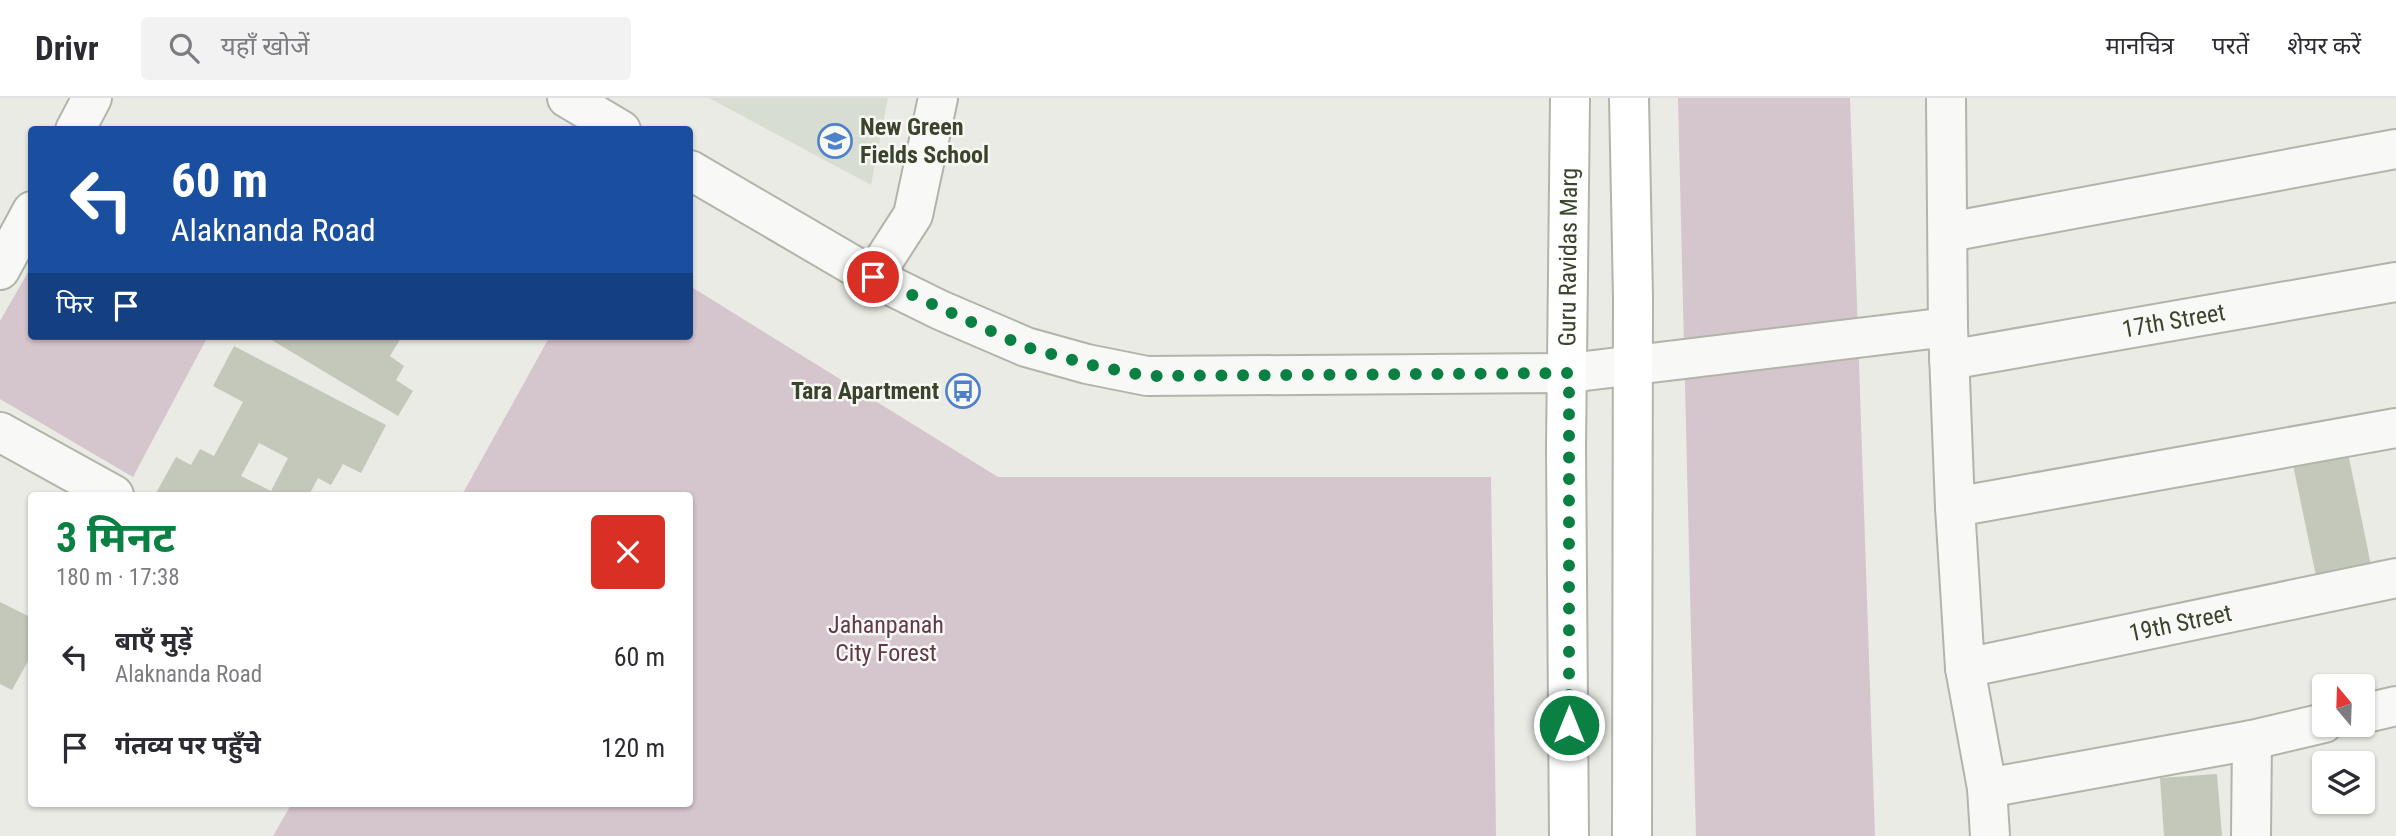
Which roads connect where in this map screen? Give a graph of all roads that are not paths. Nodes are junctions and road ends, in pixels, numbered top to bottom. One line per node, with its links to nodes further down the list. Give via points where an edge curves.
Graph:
1 (92, 98): 7 (street)
2 (567, 98): 8 (street)
3 (938, 98): 14 (street, via 913,215)
4 (1570, 98): 18 (main road, Guru Ravidas Marg)
5 (1629, 98): 17 (main road)
6 (1947, 98): 12 (street)
7 (77, 126)
8 (614, 126)
9 (2396, 149): 12 (street)
10 (693, 172): 14 (street, 17th Street)
11 (28, 218): 13 (street)
12 (1949, 232): 16 (street)
13 (0, 270)
14 (873, 277): 18 (street, 17th Street, via 1026,347 1147,376)
15 (2396, 282): 16 (street, 17th Street)
16 (1949, 344): 17 (street, 17th Street); 22 (street)
17 (1632, 367): 18 (street, 17th Street); 31 (main road)
18 (1569, 373): 30 (main road, Guru Ravidas Marg)
19 (2396, 428): 22 (street)
20 (0, 432): 21 (street)
21 (109, 492)
22 (1955, 507): 24 (street)
23 (2396, 578): 24 (street, 19th Street)
24 (1965, 668): 29 (street)
25 (2396, 706): 26 (street)
26 (2375, 711)
27 (2312, 726): 28 (street)
28 (2252, 740): 29 (street); 33 (street)
29 (1987, 788): 32 (street)
30 (1569, 836)
31 (1632, 836)
32 (1990, 836)
33 (2251, 836)

